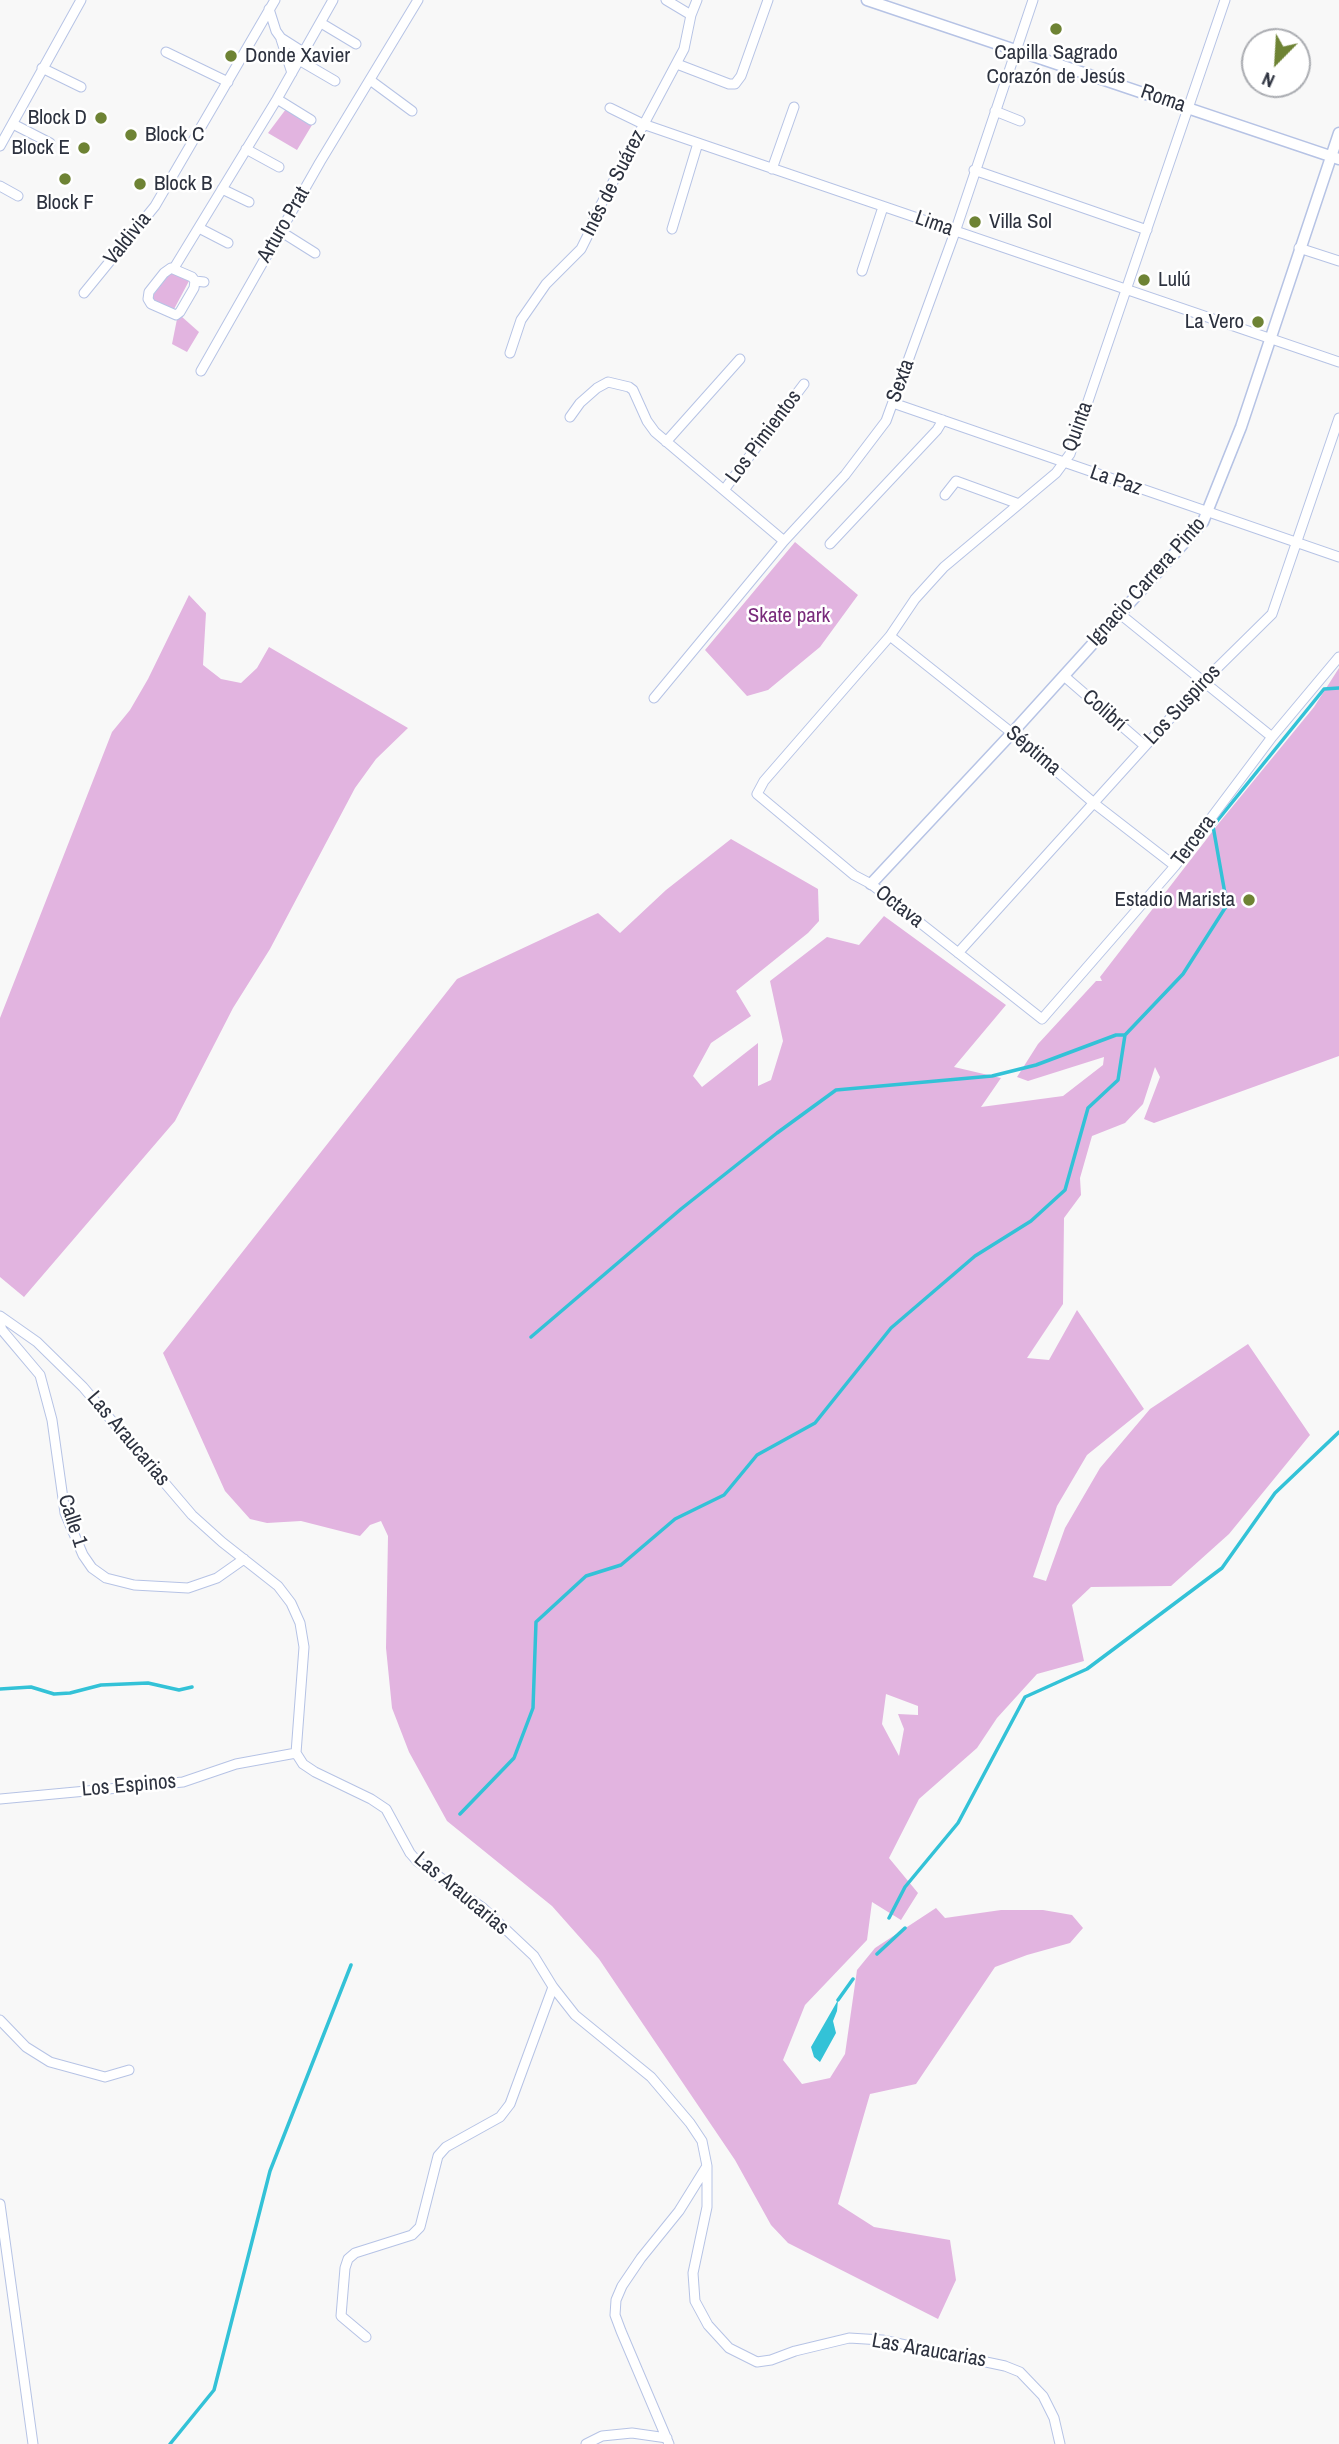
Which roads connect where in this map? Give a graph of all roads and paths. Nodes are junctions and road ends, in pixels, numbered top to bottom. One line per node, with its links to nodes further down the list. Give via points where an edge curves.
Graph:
1 (81, 0): 19 (street)
2 (333, 0): 12 (street)
3 (418, 0): 21 (street, Arturo Prat)
4 (666, 0): 11 (street)
5 (697, 0): 11 (street, Inés de Suárez)
6 (768, 0): 18 (street, via 736,84)
7 (867, 0): 15 (street, Roma)
8 (1033, 0): 15 (street, Sexta)
9 (1224, 0): 27 (street, Quinta)
10 (272, 5): 13 (street); 23 (street, Valdivia)
11 (691, 15): 18 (street, Inés de Suárez)
12 (321, 23): 14 (street); 17 (street)
13 (281, 38): 17 (street); 20 (street)
14 (356, 44)
15 (1016, 48): 27 (street, Roma); 30 (street, Sexta)
16 (166, 52): 23 (street)
17 (301, 56): 20 (street); 22 (street)
18 (677, 64): 34 (street, Inés de Suárez)
19 (42, 68): 24 (street); 33 (street)
20 (292, 74): 25 (street)
21 (370, 80): 29 (street); 52 (street, Arturo Prat)
22 (335, 81)
23 (228, 82): 61 (street, Valdivia, via 155,206)
24 (81, 87)
25 (277, 99): 31 (street); 39 (street)
26 (794, 107): 42 (street)
27 (1188, 107): 40 (street, Roma); 51 (street, Quinta)
28 (610, 108): 34 (street, Lima)
29 (412, 111)
30 (995, 111): 32 (street); 43 (street, Sexta)
31 (312, 120)
32 (1020, 121)
33 (13, 124): 36 (street); 38 (street)
34 (643, 124): 37 (street, Lima); 63 (street, Inés de Suárez, via 580,249 546,284 521,320)
35 (1339, 133): 40 (street, Ignacio Carrera Pinto)
36 (50, 143)
37 (698, 143): 42 (street, Lima); 50 (street)
38 (0, 146)
39 (246, 149): 41 (street); 45 (street)
40 (1335, 157): 55 (street, Ignacio Carrera Pinto)
41 (279, 167)
42 (772, 169): 48 (street, Lima)
43 (974, 170): 51 (street); 53 (street, Sexta)
44 (0, 186): 46 (street)
45 (222, 189): 47 (street); 49 (street)
46 (18, 196)
47 (250, 202)
48 (883, 207): 53 (street, Lima); 59 (street)
49 (199, 228): 54 (street); 58 (street)
50 (672, 229)
51 (1147, 230): 60 (street, Quinta)
52 (280, 232): 56 (street); 66 (street, Arturo Prat)
53 (955, 232): 60 (street, Lima); 68 (street, Sexta)
54 (228, 243)
55 (1299, 248): 57 (street); 62 (street, Ignacio Carrera Pinto)
56 (315, 253)
57 (1339, 261)
58 (174, 268): 58 (street, via 199,282 176,315 148,299 165,271)
59 (862, 271)
60 (1126, 289): 62 (street, Lima); 73 (street, Quinta)
61 (84, 293)
62 (1270, 339): 65 (street, Lima); 77 (street, Ignacio Carrera Pinto)
63 (510, 353)
64 (740, 359): 72 (street)
65 (1339, 362)
66 (201, 371)
67 (804, 384): 74 (street, Los Pimientos)
68 (893, 403): 71 (street, La Paz); 78 (street, Sexta, via 886,421 845,475)
69 (569, 417): 72 (street, via 597,388 608,382 620,384 633,390 647,421)
70 (1339, 418): 79 (street, Los Suspiros)
71 (943, 420): 73 (street, La Paz); 80 (street)
72 (666, 442): 74 (street)
73 (1065, 463): 76 (street, Quinta); 77 (street, La Paz)
74 (724, 490): 78 (street)
75 (945, 495): 76 (street, via 956,481)
76 (1019, 504): 83 (street, Quinta, via 944,567)
77 (1209, 513): 79 (street, La Paz); 82 (street, Ignacio Carrera Pinto)
78 (784, 541): 87 (street, Sexta)
79 (1296, 542): 81 (street, La Paz); 86 (street, Los Suspiros, via 1272,614)
80 (830, 544)
81 (1339, 557)
82 (1120, 614): 85 (street, Ignacio Carrera Pinto); 86 (street)
83 (890, 636): 88 (street, Séptima); 91 (street, Quinta)
84 (1339, 657): 89 (street, Tercera)
85 (1063, 676): 88 (street, Ignacio Carrera Pinto); 90 (street, Colibrí)
86 (1203, 682): 89 (street); 90 (street, Los Suspiros)
87 (654, 698)
88 (1012, 733): 92 (street, Séptima); 94 (street, Ignacio Carrera Pinto)
89 (1272, 737): 93 (street, Tercera)
90 (1145, 746): 92 (street, Los Suspiros)
91 (757, 794): 94 (street, Octava)
92 (1095, 804): 93 (street, Séptima); 95 (street, Los Suspiros)
93 (1175, 866): 96 (street, Tercera)
94 (871, 884): 95 (street, Octava)
95 (958, 953): 96 (street, Octava)
96 (1042, 1019)
97 (0, 1316): 99 (street, Las Araucarias, via 37,1342 83,1387 192,1516)
98 (0, 1324): 99 (street, Calle 1, via 40,1375 52,1420 65,1513 92,1568 106,1578 134,1585 188,1588 217,1578)
99 (244, 1559): 100 (street, Las Araucarias, via 278,1586 300,1623 304,1647)
100 (296, 1753): 101 (street, Los Espinos, via 236,1764 183,1782); 102 (street, Las Araucarias, via 315,1772 386,1809 417,1861 483,1908 534,1956)
101 (0, 1799)
102 (553, 1987): 105 (street, Las Araucarias, via 575,2015 667,2094 702,2141); 107 (street, via 510,2104 500,2117 438,2156 419,2227 411,2235 348,2259 341,2316)
103 (0, 2020): 104 (street, via 26,2047 50,2062 105,2077)
104 (129, 2070)
105 (707, 2166): 108 (street, via 616,2300 615,2315); 111 (street, Las Araucarias, via 707,2207 693,2273 695,2301 708,2325 729,2348 757,2362 849,2338 927,2348 1005,2366 1020,2372 1043,2396)
106 (0, 2204): 109 (street)
107 (366, 2337)
108 (668, 2441): 110 (street, via 632,2433 601,2436)
109 (33, 2444)
110 (586, 2444)
111 (1060, 2444)

